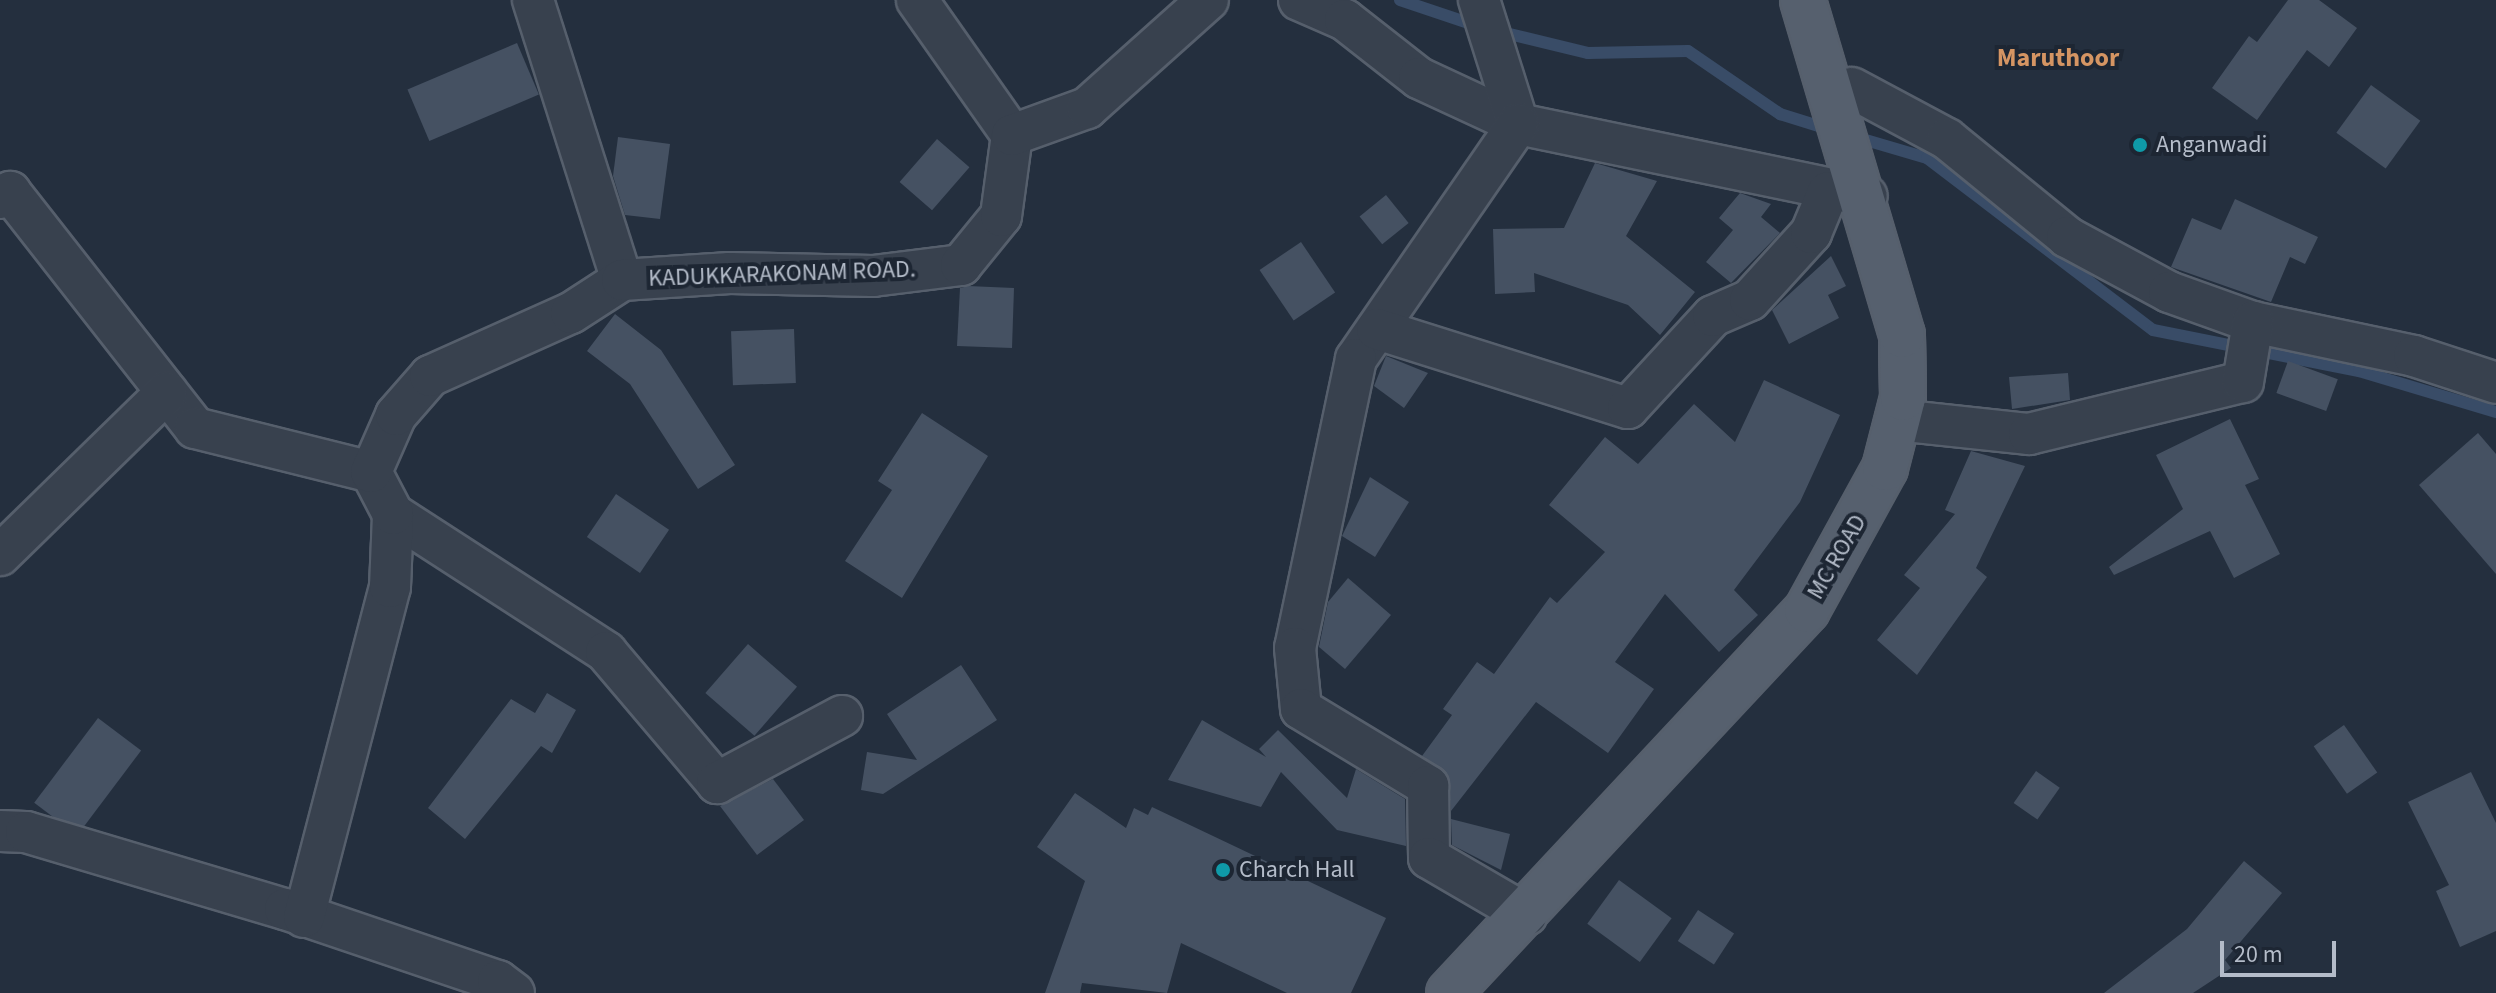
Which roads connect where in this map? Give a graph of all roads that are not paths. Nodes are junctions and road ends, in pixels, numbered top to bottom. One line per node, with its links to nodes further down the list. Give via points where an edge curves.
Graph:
1 (533, 0): 12 (street)
2 (917, 0): 9 (street)
3 (1208, 0): 9 (street, via 1087,108)
4 (1299, 0): 8 (street, via 1345,20 1419,78)
5 (1479, 0): 8 (street)
6 (1803, 0): 7 (main road, MC ROAD)
7 (1836, 78): 10 (main road, MC ROAD); 13 (street, via 1947,139 2067,237 2169,292)
8 (1518, 124): 10 (street); 14 (street)
9 (1012, 135): 12 (street, KADUKKARAKONAM ROAD., via 1001,216 961,265 873,276 730,273)
10 (1847, 194): 14 (street, via 1750,300 1713,316 1628,408); 17 (main road, MC ROAD, via 1902,335)
11 (0, 198): 16 (street, via 10,192)
12 (622, 280): 18 (street, KADUKKARAKONAM ROAD., via 571,313 430,376 396,415)
13 (2253, 322): 15 (street, via 2414,356); 17 (street, via 2243,382 2029,434)
14 (1377, 329): 23 (street, via 1356,359 1330,469 1295,648 1301,709 1428,786 1429,858)
15 (2496, 383)
16 (167, 392): 18 (street, via 195,428); 20 (street)
17 (1897, 420): 23 (main road, MC ROAD, via 1879,481 1807,610)
18 (371, 472): 19 (street)
19 (393, 514): 21 (street, via 606,652 717,783); 24 (street, via 390,587)
20 (0, 555)
21 (842, 716)
22 (0, 831): 24 (street, via 26,832)
23 (1527, 915): 26 (main road, MC ROAD)
24 (304, 917): 25 (street, via 498,981)
25 (514, 993)
26 (1449, 993)

